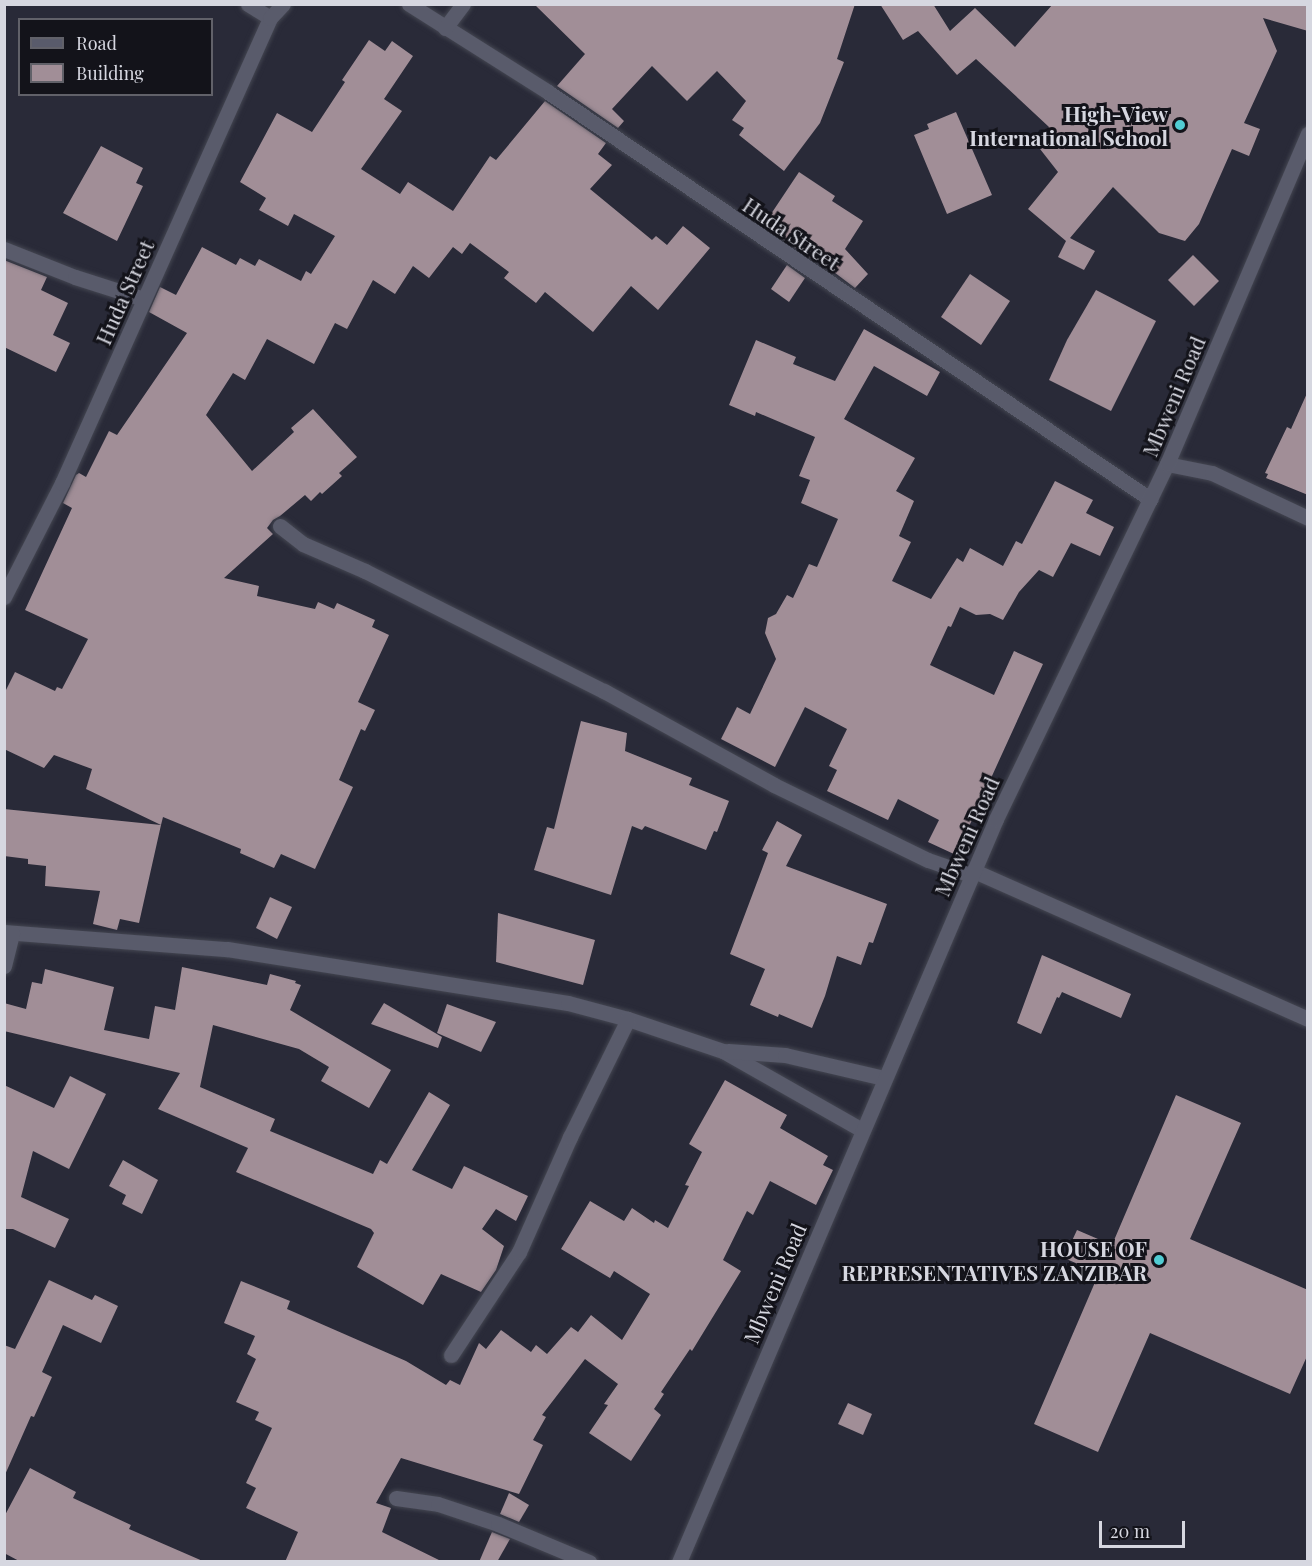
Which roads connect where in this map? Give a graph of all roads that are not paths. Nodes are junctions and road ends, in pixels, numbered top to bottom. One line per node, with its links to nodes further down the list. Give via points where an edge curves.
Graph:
1 (248, 4): 5 (street)
2 (283, 4): 5 (street, Huda Street)
3 (409, 4): 6 (street, Huda Street)
4 (463, 4): 6 (street)
5 (270, 18): 9 (street, Huda Street)
6 (445, 28): 11 (street, Huda Street, via 548,92)
7 (1308, 134): 10 (street, Mbweni Road)
8 (4, 249): 9 (street)
9 (144, 299): 14 (street, Huda Street, via 62,483)
10 (1167, 464): 11 (street, Mbweni Road); 12 (street, via 1212,473)
11 (1150, 499): 15 (street, Mbweni Road)
12 (1308, 518)
13 (280, 526): 15 (street, via 303,544 604,691 774,785 928,860)
14 (7, 588)
15 (973, 873): 19 (street); 21 (street, Mbweni Road)
16 (8, 933): 17 (street); 18 (street, via 227,950 568,1004)
17 (4, 966)
18 (628, 1019): 20 (street); 23 (street, via 519,1252)
19 (1308, 1019)
20 (723, 1051): 21 (street, via 785,1055); 22 (street)
21 (884, 1078): 22 (street, Mbweni Road)
22 (862, 1130): 26 (street, Mbweni Road)
23 (451, 1355)
24 (396, 1498): 25 (street, via 448,1507)
25 (589, 1562)
26 (679, 1562)

